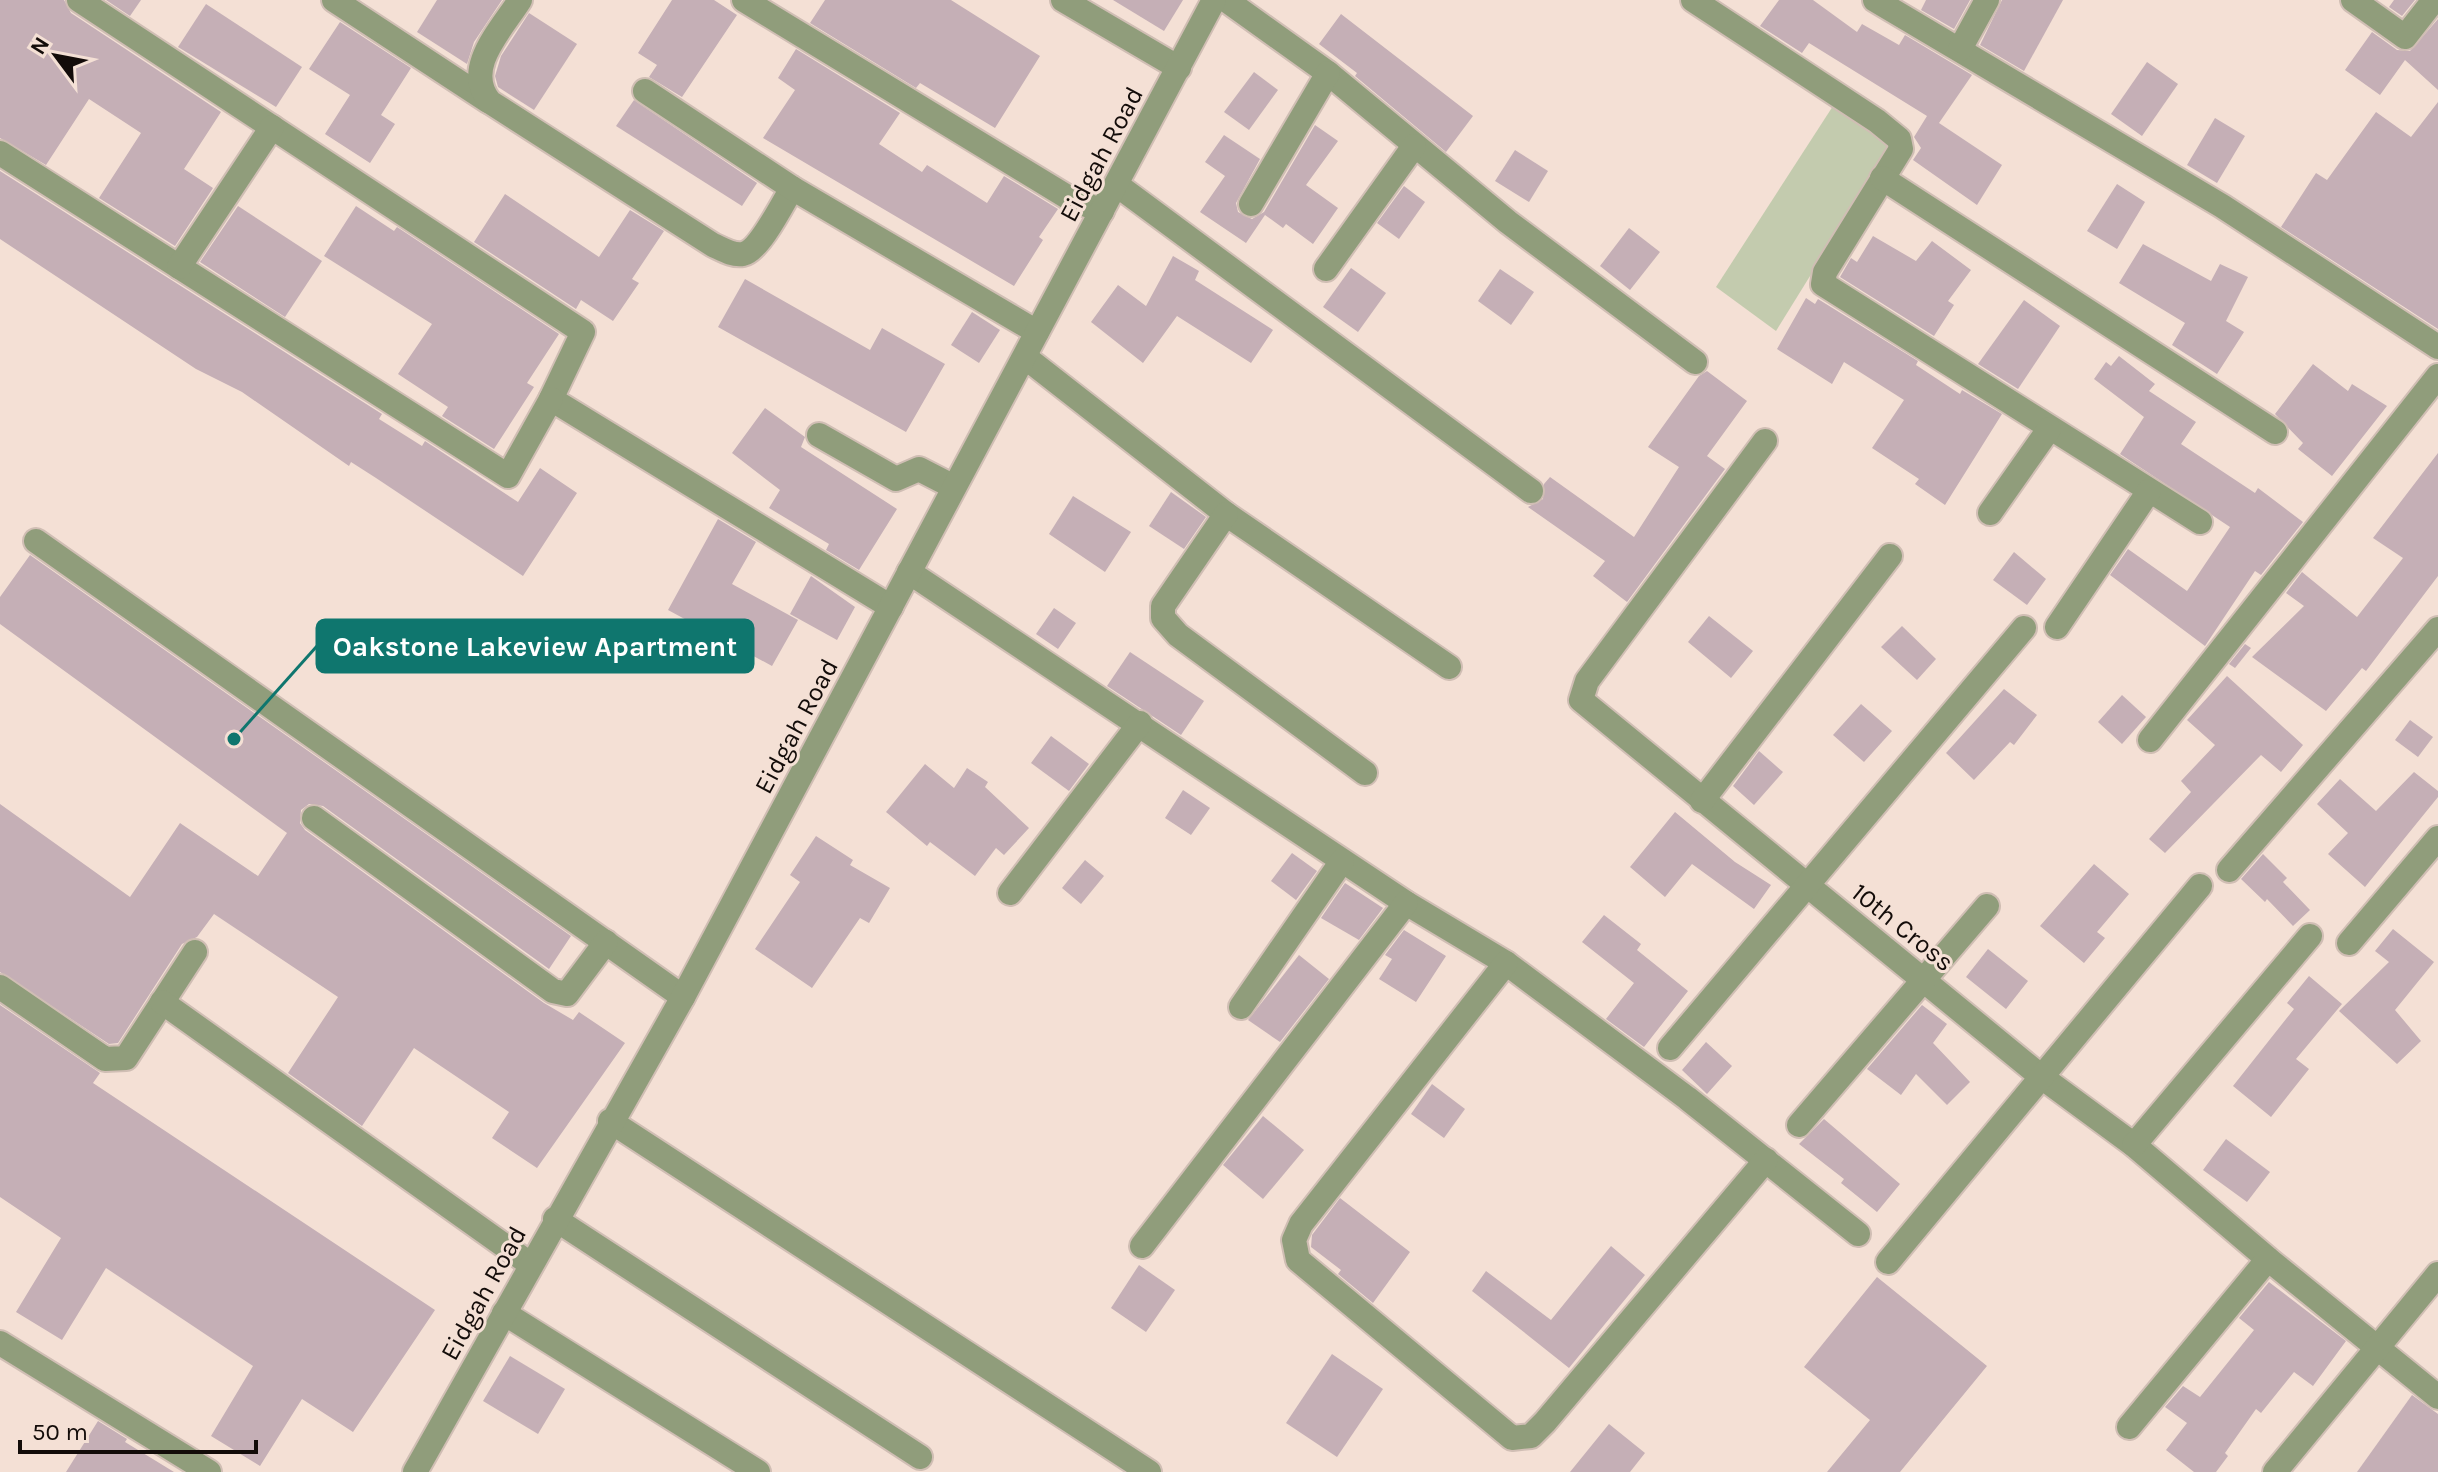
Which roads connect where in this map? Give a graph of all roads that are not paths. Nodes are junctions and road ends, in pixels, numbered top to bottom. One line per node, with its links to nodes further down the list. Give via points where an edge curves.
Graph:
1 (79, 0): 18 (street)
2 (334, 0): 17 (street)
3 (520, 0): 17 (street, via 481,62 479,84)
4 (744, 0): 25 (street, via 1069,198)
5 (1063, 0): 14 (street)
6 (1214, 0): 14 (street, Eidgah Road)
7 (1226, 0): 15 (street)
8 (1693, 0): 21 (street, via 1899,139 1901,149)
9 (1987, 0): 13 (street)
10 (2353, 0): 11 (street, via 2405,37)
11 (2434, 0)
12 (1880, 1): 13 (street)
13 (1960, 49): 29 (street, via 2222,206)
14 (1179, 68): 22 (street, Eidgah Road)
15 (1328, 73): 19 (street); 24 (street)
16 (645, 91): 23 (street)
17 (490, 102): 23 (street, via 734,254 756,246)
18 (272, 127): 26 (street); 33 (street, via 583,332)
19 (1414, 146): 27 (street); 31 (street)
20 (0, 153): 26 (street)
21 (1882, 178): 34 (street, via 1825,272 1823,284); 35 (street)
22 (1117, 185): 25 (street, Eidgah Road); 39 (street)
23 (792, 188): 28 (street)
24 (1251, 204)
25 (1102, 211): 28 (street, Eidgah Road)
26 (179, 267): 33 (street, via 508,476)
27 (1326, 269)
28 (1037, 332): 30 (street, Eidgah Road)
29 (2438, 347)
30 (1025, 357): 38 (street, Eidgah Road); 42 (street)
31 (1695, 362)
32 (2438, 376): 53 (street)
33 (551, 399): 47 (street)
34 (2049, 429): 40 (street); 41 (street)
35 (2275, 432)
36 (819, 435): 38 (street, via 896,479 919,469)
37 (1765, 441): 55 (street, 10th Cross, via 1587,681 1581,700)
38 (954, 487): 46 (street, Eidgah Road)
39 (1531, 491)
40 (2149, 491): 43 (street); 48 (street)
41 (1990, 513)
42 (1226, 514): 51 (street); 54 (street, via 1163,606 1163,618 1178,635)
43 (2200, 522)
44 (36, 541): 66 (street)
45 (1890, 556): 55 (street)
46 (909, 572): 47 (street, Eidgah Road); 52 (street)
47 (891, 607): 72 (street, Eidgah Road)
48 (2057, 627)
49 (2024, 628): 60 (street)
50 (2438, 629): 59 (street)
51 (1449, 667)
52 (1140, 723): 58 (street); 62 (street)
53 (2150, 740)
54 (1365, 773)
55 (1702, 801): 60 (street, 10th Cross)
56 (314, 818): 66 (street, via 553,991 567,994)
57 (2438, 838): 67 (street)
58 (1342, 861): 63 (street); 74 (street)
59 (2229, 870)
60 (1806, 884): 70 (street, 10th Cross); 75 (street)
61 (2200, 886): 76 (street)
62 (1010, 893)
63 (1406, 903): 69 (street); 83 (street)
64 (1987, 906): 70 (street)
65 (2310, 936): 79 (street)
66 (606, 942): 72 (street)
67 (2349, 943)
68 (195, 952): 73 (street)
69 (1506, 963): 80 (street); 80 (street, via 1301,1224 1294,1240 1298,1260 1512,1438 1531,1436 1545,1422)
70 (1924, 981): 76 (street, 10th Cross); 78 (street)
71 (0, 987): 73 (street, via 105,1059 126,1058)
72 (683, 997): 77 (street, Eidgah Road)
73 (162, 1002): 86 (street)
74 (1241, 1007)
75 (1670, 1048)
76 (2043, 1078): 79 (street, 10th Cross); 85 (street)
77 (610, 1121): 81 (street, Eidgah Road); 97 (street)
78 (1799, 1125)
79 (2134, 1145): 84 (street, 10th Cross)
80 (1766, 1160): 82 (street)
81 (555, 1219): 86 (street, Eidgah Road); 93 (street)
82 (1858, 1234)
83 (1142, 1246)
84 (2268, 1259): 90 (street, 10th Cross); 92 (street)
85 (1888, 1262)
86 (530, 1264): 88 (street, Eidgah Road)
87 (2438, 1274): 90 (street)
88 (504, 1313): 95 (street, Eidgah Road); 96 (street)
89 (0, 1343): 94 (street)
90 (2378, 1348): 91 (street, 10th Cross); 98 (street)
91 (2438, 1397)
92 (2129, 1427)
93 (920, 1457)
94 (209, 1472)
95 (415, 1472)
96 (758, 1472)
97 (1149, 1472)
98 (2275, 1472)

